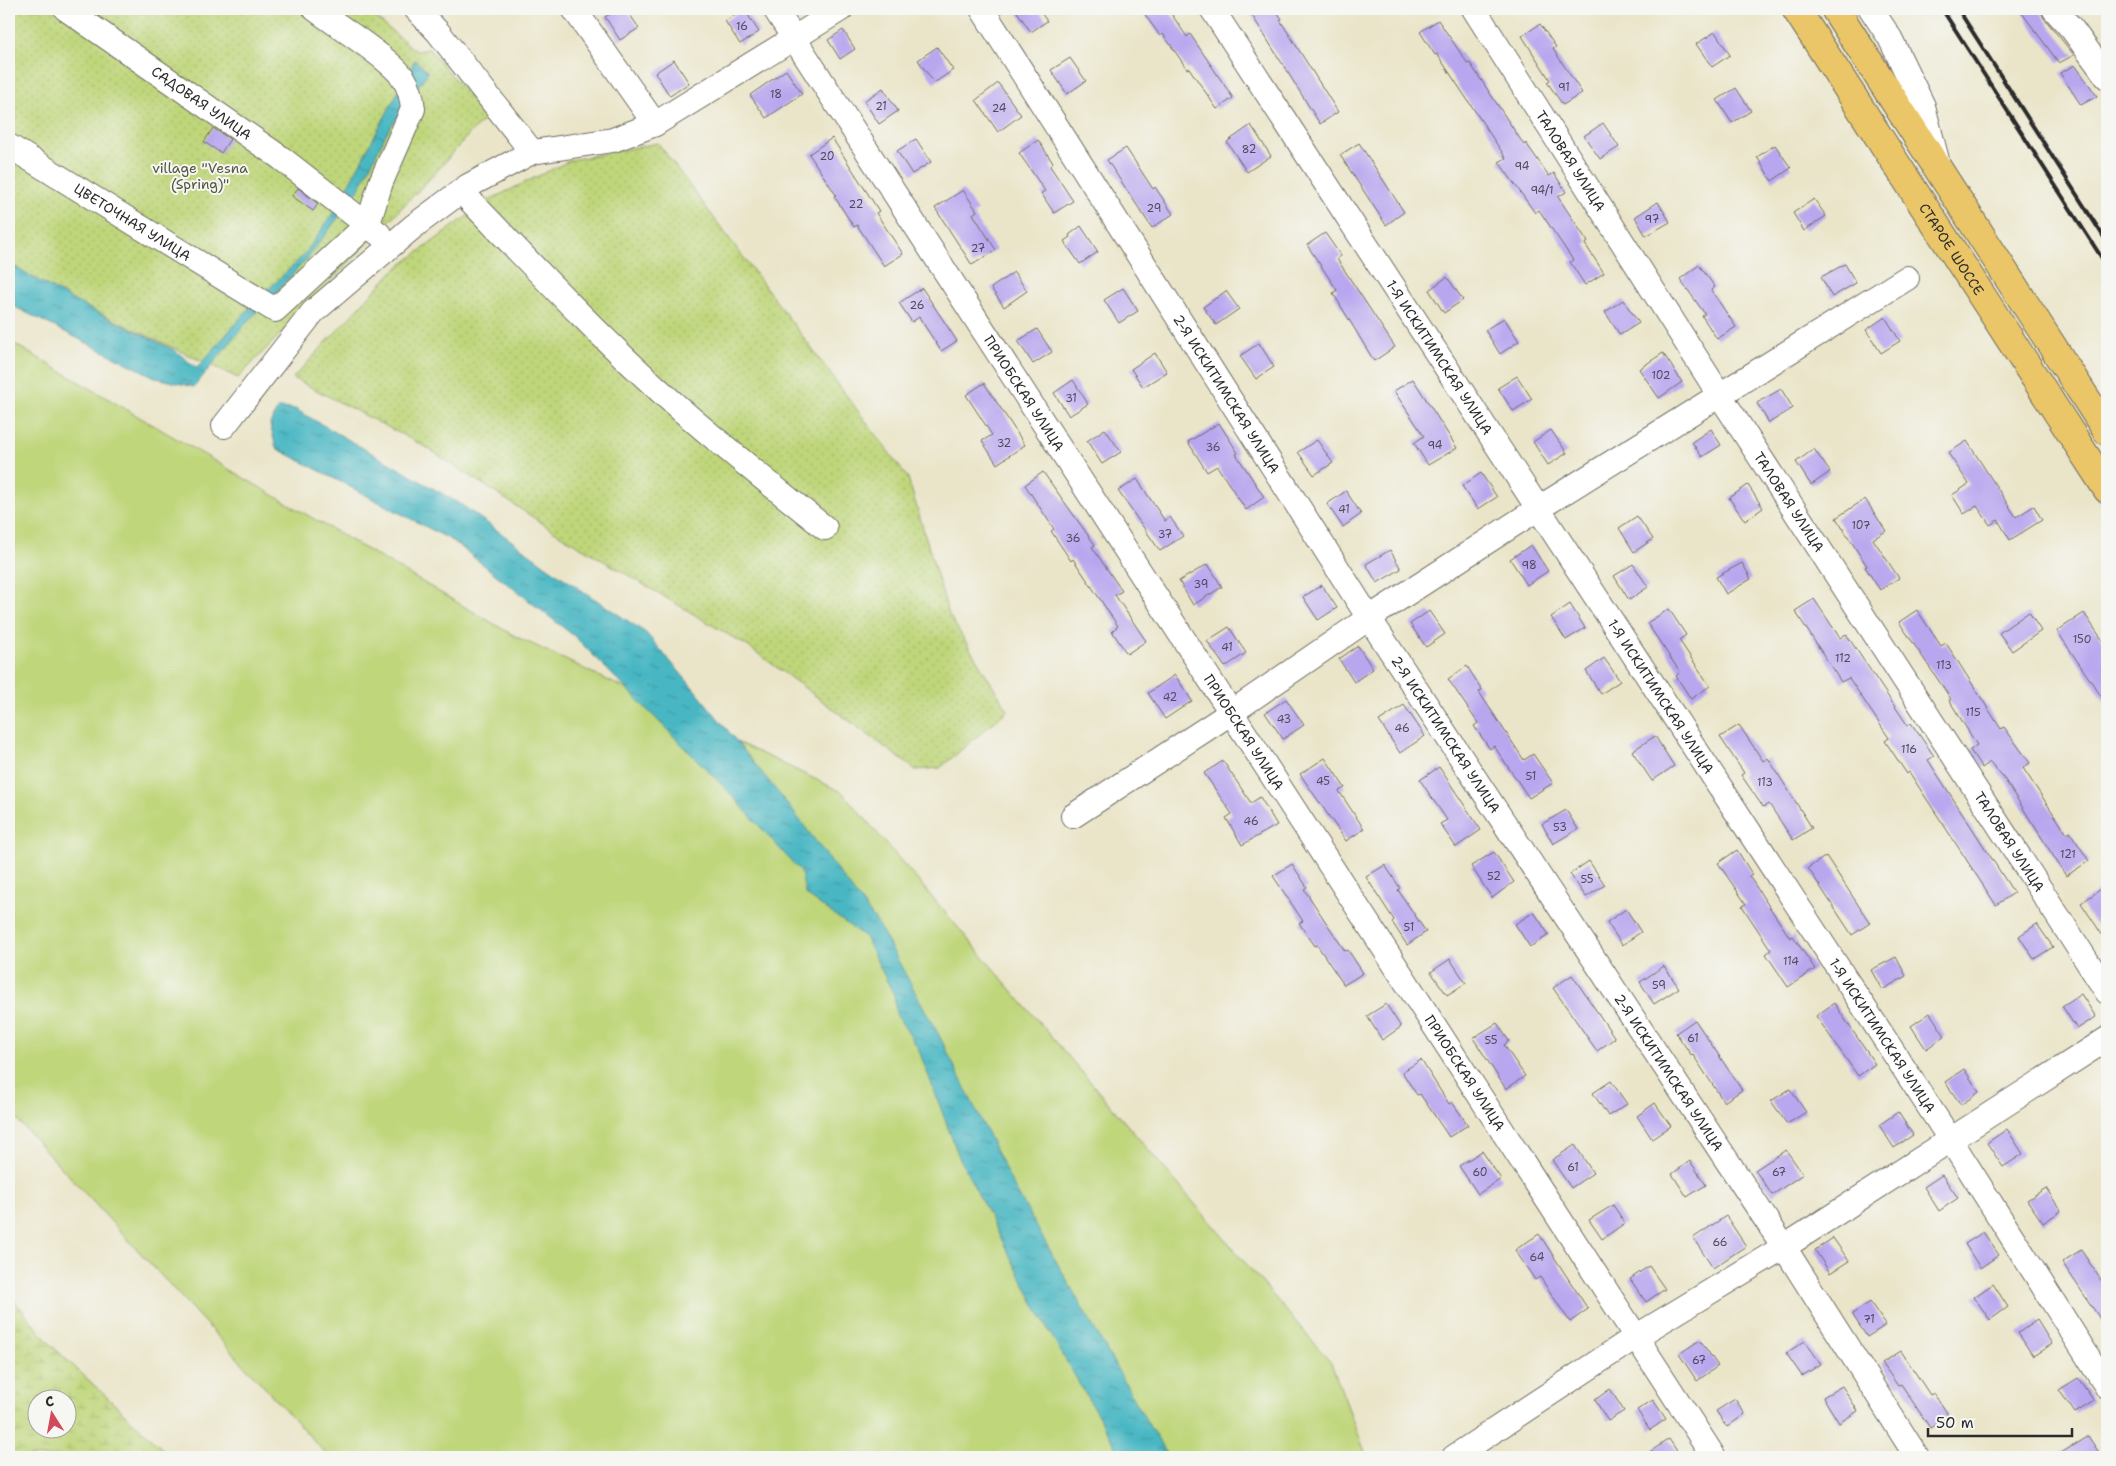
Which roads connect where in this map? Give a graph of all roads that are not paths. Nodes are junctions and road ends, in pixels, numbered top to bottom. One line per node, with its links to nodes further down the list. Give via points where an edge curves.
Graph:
1 (66, 9): 21 (street, САДОВАЯ УЛИЦА, via 273,153)
2 (315, 9): 21 (street, via 384,60 408,87 413,109 390,159)
3 (416, 9): 18 (street, via 438,32)
4 (574, 9): 16 (street)
5 (775, 9): 14 (street, ПРИОБСКАЯ УЛИЦА)
6 (840, 9): 14 (street)
7 (982, 9): 30 (street, 2-Я ИСКИТИМСКАЯ УЛИЦА)
8 (1212, 9): 28 (street, 1-Я ИСКИТИМСКАЯ УЛИЦА)
9 (1474, 9): 24 (street, ТАЛОВАЯ УЛИЦА)
10 (1796, 9): 27 (highway, СТАРОЕ ШОССЕ)
11 (1835, 9): 19 (highway)
12 (1871, 9): 19 (street, via 1890,38 1923,106)
13 (2054, 9): 15 (street)
14 (794, 39): 16 (street); 31 (street, ПРИОБСКАЯ УЛИЦА)
15 (2107, 77)
16 (655, 124): 18 (street, via 613,140)
17 (9, 146): 21 (street, ЦВЕТОЧНАЯ УЛИЦА, via 275,310)
18 (532, 152): 20 (street)
19 (1938, 167): 26 (highway)
20 (461, 192): 22 (street); 29 (street, via 677,407)
21 (368, 224): 22 (street, САДОВАЯ УЛИЦА)
22 (392, 245): 25 (street, via 313,312)
23 (1907, 278): 24 (street)
24 (1721, 396): 28 (street); 33 (street, ТАЛОВАЯ УЛИЦА)
25 (224, 426)
26 (2107, 431)
27 (2107, 488)
28 (1539, 508): 30 (street); 35 (street, 1-Я ИСКИТИМСКАЯ УЛИЦА)
29 (825, 528)
30 (1369, 618): 31 (street); 36 (street, 2-Я ИСКИТИМСКАЯ УЛИЦА)
31 (1232, 712): 32 (street); 37 (street, ПРИОБСКАЯ УЛИЦА)
32 (1073, 816)
33 (2107, 992)
34 (2107, 1039): 35 (street)
35 (1950, 1140): 36 (street); 38 (street, 1-Я ИСКИТИМСКАЯ УЛИЦА)
36 (1784, 1246): 37 (street); 41 (street, 2-Я ИСКИТИМСКАЯ УЛИЦА)
37 (1637, 1336): 39 (street); 40 (street, ПРИОБСКАЯ УЛИЦА)
38 (2107, 1387)
39 (1454, 1457)
40 (1714, 1457)
41 (1917, 1457)

